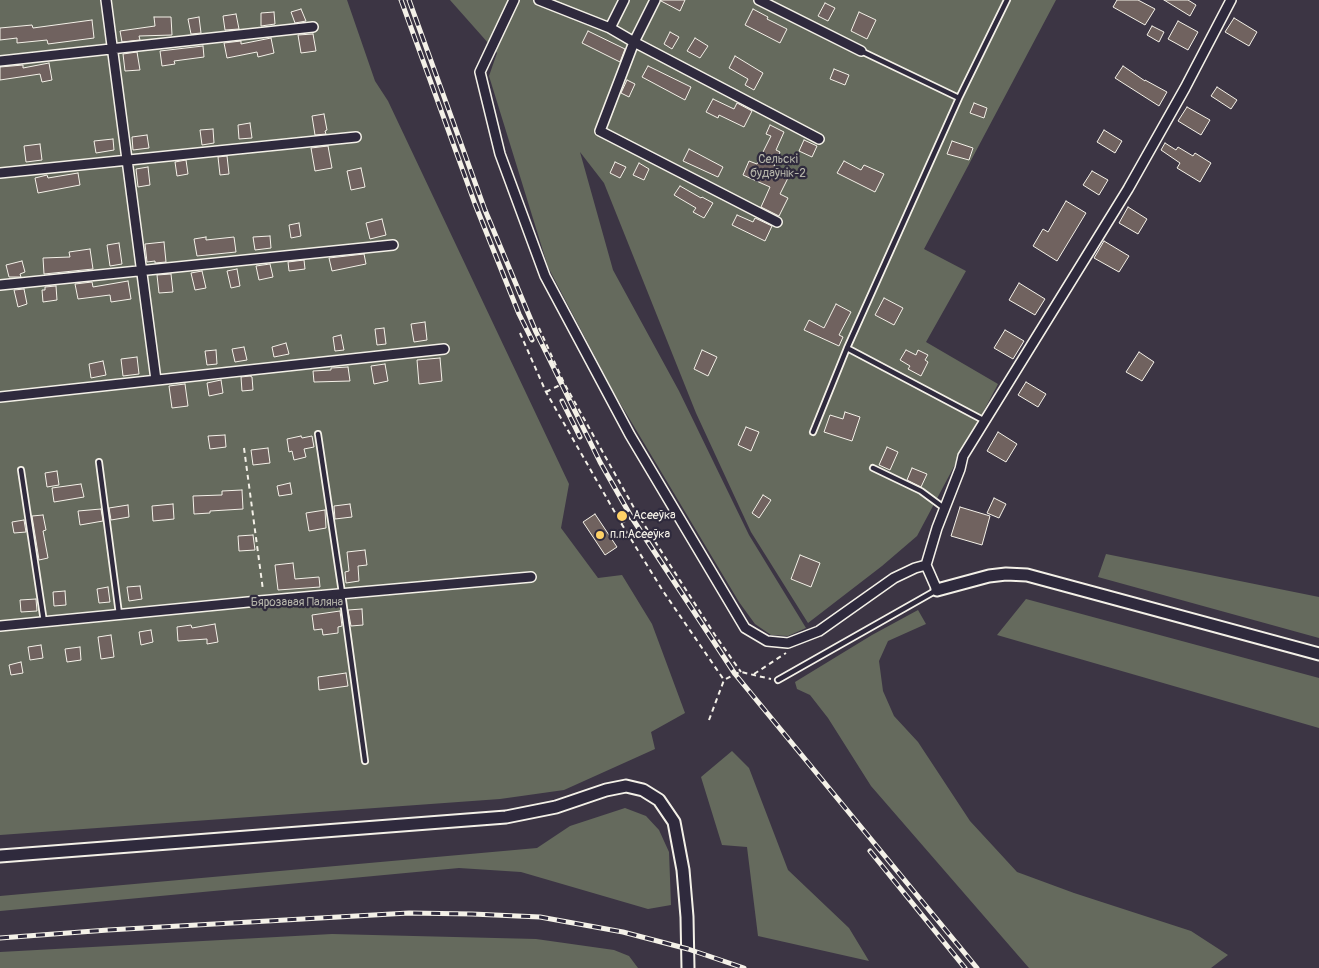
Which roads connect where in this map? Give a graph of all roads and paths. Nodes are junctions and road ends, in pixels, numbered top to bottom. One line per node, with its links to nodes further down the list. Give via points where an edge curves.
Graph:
1 (106, 0): 12 (street)
2 (514, 0): 42 (street, via 480,72 500,154 545,276 630,435 745,628 768,641 788,643 819,631 894,578)
3 (539, 0): 10 (street)
4 (624, 0): 10 (street)
5 (655, 0): 11 (street)
6 (759, 0): 13 (street)
7 (1007, 0): 15 (lane)
8 (1231, 0): 32 (street, via 1128,189)
9 (312, 27): 12 (street)
10 (610, 28): 11 (street)
11 (634, 42): 17 (street); 20 (street, via 600,131)
12 (112, 49): 14 (street); 18 (street)
13 (861, 51): 15 (lane)
14 (0, 61)
15 (959, 98): 27 (lane)
16 (356, 137): 18 (street)
17 (819, 139)
18 (127, 160): 19 (street); 22 (street)
19 (0, 173)
20 (776, 222)
21 (393, 245): 22 (street)
22 (142, 270): 23 (street); 28 (street)
23 (0, 285)
24 (539, 328): 29 (path)
25 (520, 333): 30 (path)
26 (444, 348): 28 (street)
27 (847, 348): 32 (lane); 33 (lane)
28 (156, 380): 31 (street)
29 (564, 383): 30 (path); 40 (path)
30 (546, 392): 41 (path)
31 (0, 397)
32 (985, 421): 39 (street, via 963,456)
33 (813, 432)
34 (318, 434): 45 (lane)
35 (244, 448): 46 (path)
36 (99, 462): 47 (lane)
37 (872, 468): 39 (lane)
38 (21, 470): 48 (lane)
39 (945, 508): 42 (street)
40 (638, 515): 41 (path); 51 (path)
41 (620, 524): 52 (path)
42 (926, 565): 44 (street)
43 (531, 577): 45 (street)
44 (937, 590): 50 (street, via 989,576 1027,575); 53 (lane)
45 (342, 593): 46 (street); 55 (lane)
46 (265, 600): 47 (street)
47 (119, 614): 48 (street)
48 (44, 622): 49 (street)
49 (0, 626)
50 (1319, 654)
51 (741, 672): 52 (path); 53 (path)
52 (724, 680): 54 (path)
53 (778, 680)
54 (709, 720)
55 (365, 761)
56 (0, 856): 57 (street, via 506,817 556,807 626,786 643,790 659,800 674,822 683,870)
57 (688, 968)

